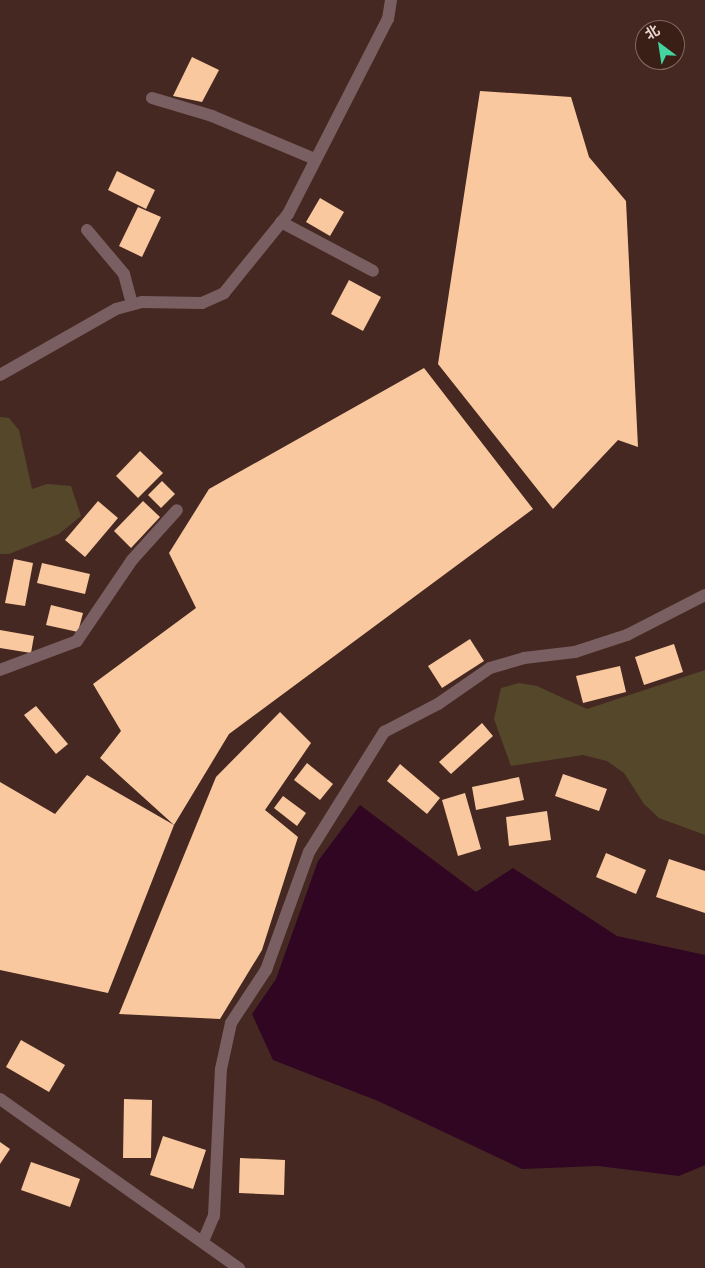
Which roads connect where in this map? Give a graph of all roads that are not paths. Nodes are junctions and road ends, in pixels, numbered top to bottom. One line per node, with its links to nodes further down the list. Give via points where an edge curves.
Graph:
1 (391, 0): 3 (street, via 388,18)
2 (152, 98): 3 (street, via 212,116)
3 (315, 159): 4 (street)
4 (281, 222): 6 (street); 7 (street, via 224,293 202,303)
5 (87, 230): 7 (street, via 124,274)
6 (373, 271)
7 (132, 304): 8 (street, via 116,309)
8 (0, 375)
9 (177, 510): 11 (street, via 132,560 77,641)
10 (705, 595): 13 (street, via 627,635 576,652 524,658 490,668 438,704 384,732 310,852 266,970 231,1023 221,1069 214,1216)
11 (0, 670)
12 (0, 1099): 13 (street)
13 (204, 1240): 14 (street)
14 (239, 1268)

